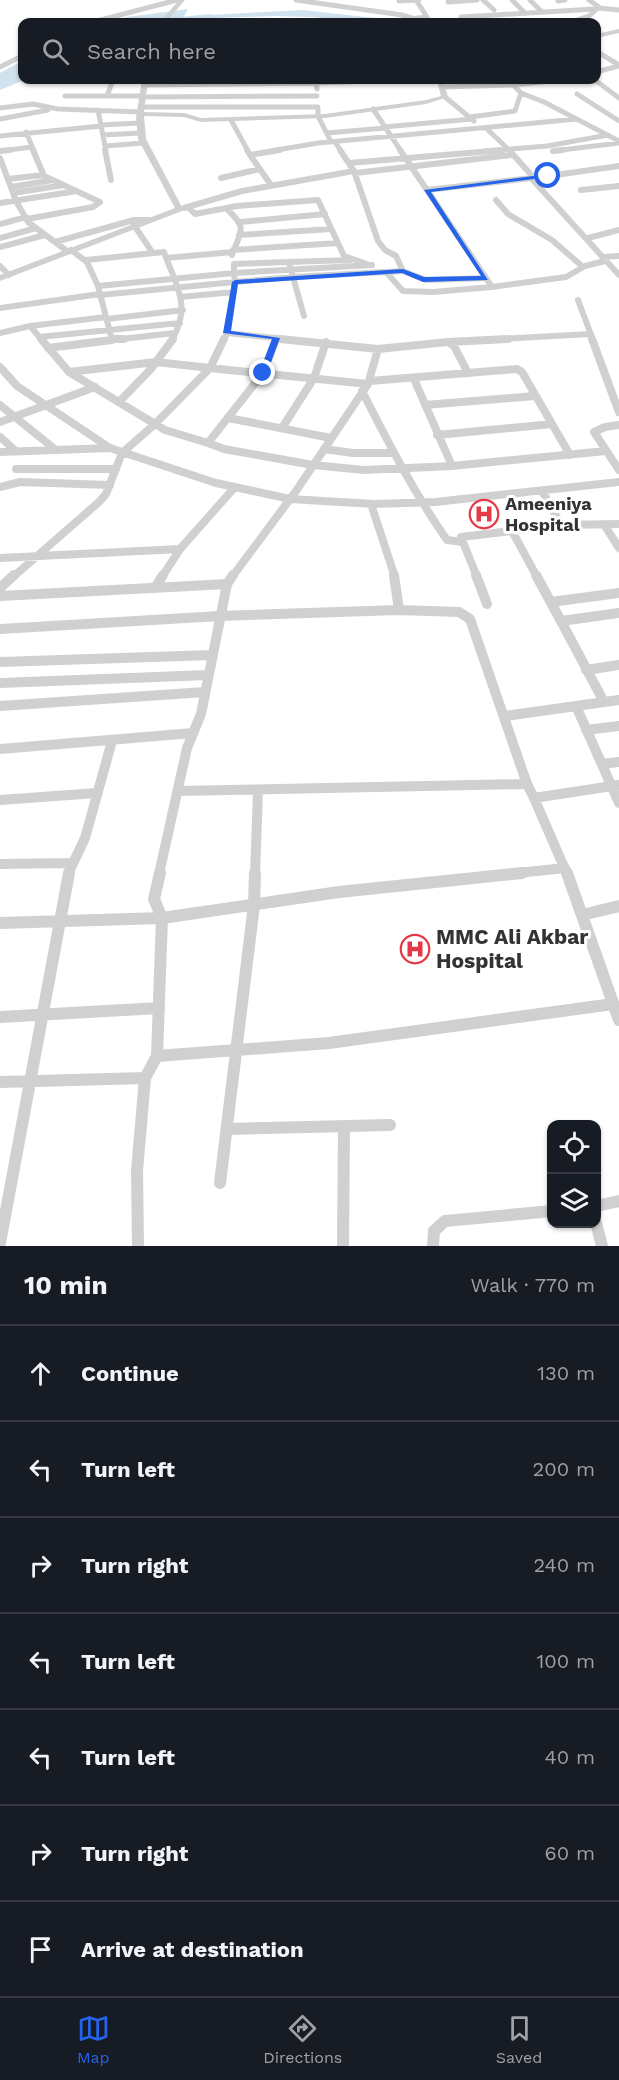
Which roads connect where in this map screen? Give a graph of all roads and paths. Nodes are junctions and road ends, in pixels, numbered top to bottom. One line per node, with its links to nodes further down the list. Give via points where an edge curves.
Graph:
1 (296, 0): 14 (street)
2 (367, 0): 18 (street)
3 (417, 0): 11 (street); 27 (street, via 427,17)
4 (477, 0): 12 (street)
5 (483, 0): 19 (street)
6 (512, 0): 16 (street)
7 (530, 0): 21 (street)
8 (565, 0): 13 (street)
9 (589, 0): 17 (street, via 599,7)
10 (181, 1): 24 (street); 25 (street); 26 (street)
11 (399, 1): 27 (street)
12 (447, 1): 15 (street)
13 (558, 1)
14 (337, 2): 18 (street)
15 (453, 7)
16 (521, 8): 19 (street); 22 (street)
17 (596, 8): 20 (street); 21 (street); 28 (street)
18 (370, 10): 27 (street)
19 (494, 10): 23 (street, via 457,12)
20 (619, 10)
21 (542, 12): 22 (street)
22 (525, 13): 23 (street)
23 (461, 17)
24 (110, 18)
25 (166, 18)
26 (171, 18)
27 (410, 18)
28 (583, 18)
29 (619, 31): 30 (street)
30 (601, 35)
31 (601, 54): 35 (street)
32 (18, 57): 34 (street)
33 (18, 58): 36 (street)
34 (0, 60)
35 (619, 65): 37 (street)
36 (0, 67)
37 (601, 71)
38 (112, 84): 51 (street)
39 (145, 84): 52 (street)
40 (223, 84): 53 (street)
41 (280, 84): 54 (street)
42 (316, 84): 55 (street)
43 (441, 84): 56 (street)
44 (477, 84): 47 (street)
45 (522, 84): 47 (street)
46 (600, 84): 57 (street)
47 (513, 85): 48 (street)
48 (521, 93): 68 (street, via 515,111); 70 (street)
49 (577, 94): 73 (street)
50 (65, 96): 51 (street)
51 (107, 96): 52 (street)
52 (143, 96): 53 (street); 65 (street)
53 (221, 96): 54 (street); 58 (street)
54 (281, 96): 55 (street); 59 (street)
55 (317, 96): 60 (street)
56 (445, 97): 63 (street); 68 (street)
57 (619, 98)
58 (219, 107): 59 (street); 65 (street); 71 (street)
59 (281, 107): 60 (street); 67 (street)
60 (318, 107): 66 (street)
61 (0, 108): 62 (street, via 29,104)
62 (58, 109): 64 (street); 69 (street)
63 (373, 109): 66 (street); 75 (street)
64 (98, 110): 65 (street); 74 (street)
65 (141, 114): 71 (street); 74 (street); 79 (street)
66 (318, 116): 67 (street); 78 (street)
67 (280, 118): 72 (street)
68 (471, 118): 75 (street); 76 (street)
69 (0, 119)
70 (577, 119): 76 (street); 81 (street)
71 (217, 120): 72 (street)
72 (231, 120): 91 (street)
73 (619, 121)
74 (101, 125): 77 (street); 80 (street)
75 (384, 128): 78 (street); 83 (street)
76 (485, 128): 83 (street); 89 (street)
77 (26, 132): 82 (street); 88 (street)
78 (327, 132): 84 (street)
79 (141, 133): 80 (street); 86 (street)
80 (103, 135): 87 (street)
81 (608, 135): 85 (street); 89 (street, via 547,146)
82 (0, 136)
83 (390, 137): 84 (street); 94 (street)
84 (333, 142): 91 (street); 95 (street)
85 (619, 142): 92 (street)
86 (144, 143): 87 (street); 115 (street)
87 (105, 146): 105 (street)
88 (32, 147): 90 (street); 100 (street)
89 (507, 148): 92 (street); 94 (street)
90 (0, 151)
91 (250, 155): 98 (street)
92 (513, 155): 97 (street); 102 (street)
93 (0, 158): 103 (street)
94 (405, 158): 95 (street); 97 (street)
95 (349, 163): 99 (street)
96 (619, 166): 102 (street)
97 (411, 167): 99 (street); 109 (street)
98 (260, 169): 101 (street); 107 (street)
99 (355, 172): 107 (street); 146 (street, via 378,244 396,256)
100 (44, 175): 103 (street); 104 (street)
101 (221, 178)
102 (533, 178): 109 (street); 129 (street)
103 (8, 179): 112 (street)
104 (53, 180): 106 (street); 112 (street)
105 (111, 180)
106 (64, 185): 111 (street); 112 (street)
107 (271, 185): 115 (street)
108 (619, 186): 110 (street)
109 (427, 190): 154 (street)
110 (581, 190)
111 (77, 191): 112 (street); 118 (street, via 100,204)
112 (13, 194): 114 (street); 118 (street)
113 (496, 200): 145 (street, via 508,214 552,240)
114 (0, 204)
115 (183, 208): 116 (street, via 195,214); 119 (street)
116 (226, 209): 117 (street, via 318,200); 120 (street)
117 (325, 214): 120 (street); 124 (street)
118 (26, 218): 121 (street); 123 (street)
119 (148, 220): 122 (street); 130 (street, via 134,220)
120 (241, 222): 127 (street)
121 (0, 224)
122 (134, 225): 133 (street); 135 (street)
123 (36, 228): 126 (street); 128 (street)
124 (331, 229): 127 (street); 131 (street)
125 (619, 230): 129 (street)
126 (45, 235): 130 (street); 132 (street)
127 (239, 235): 134 (street)
128 (0, 238)
129 (588, 238): 138 (street)
130 (55, 242): 133 (street)
131 (338, 243): 134 (street); 140 (street, via 344,256)
132 (0, 247)
133 (69, 250): 139 (street); 149 (street)
134 (233, 251): 137 (street); 142 (street)
135 (152, 252): 137 (street, via 162,251); 139 (street)
136 (619, 256): 138 (street)
137 (166, 258): 153 (street)
138 (604, 259): 145 (street); 151 (street)
139 (86, 260): 158 (street)
140 (356, 260): 141 (street); 143 (street)
141 (289, 262): 142 (street); 150 (street)
142 (234, 264): 148 (street)
143 (372, 265): 147 (street); 150 (street)
144 (0, 266): 149 (street)
145 (583, 267): 157 (street, via 566,277)
146 (403, 271): 147 (street); 154 (street, via 423,280)
147 (389, 272): 150 (street); 157 (street, via 403,291)
148 (234, 273): 150 (street); 153 (street); 155 (street)
149 (9, 274): 152 (street)
150 (292, 274): 155 (street); 164 (street)
151 (619, 275)
152 (0, 278)
153 (173, 278): 156 (street); 158 (street)
154 (485, 278): 157 (street)
155 (235, 282): 156 (street); 159 (street)
156 (177, 287): 158 (street); 160 (street)
157 (492, 287)
158 (100, 292): 162 (street); 165 (street)
159 (234, 292): 160 (street); 171 (street)
160 (180, 297): 163 (street)
161 (579, 300): 172 (street)
162 (0, 308)
163 (183, 310): 165 (street); 166 (street)
164 (304, 316)
165 (106, 318): 167 (street); 168 (street)
166 (180, 323): 168 (street); 170 (street)
167 (30, 326): 169 (street); 173 (street)
168 (109, 329): 173 (street); 175 (street)
169 (0, 333)
170 (176, 333): 175 (street); 180 (street)
171 (227, 333): 174 (street); 182 (street)
172 (591, 334): 177 (street); 196 (street)
173 (39, 337): 178 (street)
174 (276, 338): 176 (street); 184 (street)
175 (112, 340): 178 (street)
176 (326, 342): 179 (street); 186 (street)
177 (448, 342): 179 (street); 185 (street)
178 (48, 348): 183 (street)
179 (378, 348): 188 (street)
180 (159, 363): 182 (street); 183 (street); 192 (street)
181 (0, 367): 195 (street, via 17,386)
182 (210, 368): 184 (street); 200 (street)
183 (69, 372): 189 (street)
184 (263, 373): 186 (street); 198 (street)
185 (468, 373): 187 (street); 191 (street, via 516,369 522,372)
186 (314, 378): 188 (street); 203 (street)
187 (414, 379): 188 (street); 194 (street)
188 (369, 382): 190 (street)
189 (95, 387): 192 (street); 195 (street)
190 (362, 391): 206 (street); 215 (street)
191 (535, 396): 194 (street); 201 (street)
192 (119, 402): 200 (street)
193 (0, 405): 197 (street)
194 (425, 405): 204 (street)
195 (48, 406): 197 (street); 208 (street)
196 (619, 412)
197 (14, 417): 199 (street); 210 (street)
198 (228, 418): 203 (street); 207 (street)
199 (0, 422)
200 (155, 424): 207 (street); 214 (street)
201 (552, 424): 204 (street); 216 (street)
202 (619, 425): 213 (street, via 594,432)
203 (282, 428): 206 (street)
204 (437, 435): 218 (street)
205 (0, 437): 212 (street)
206 (331, 438): 209 (street)
207 (208, 442): 217 (street, via 224,449)
208 (111, 448): 210 (street); 214 (street)
209 (324, 449): 215 (street); 217 (street)
210 (56, 450): 212 (street)
211 (0, 452): 212 (street)
212 (17, 452): 219 (street)
213 (606, 452): 216 (street); 222 (street)
214 (122, 453): 220 (street); 227 (street)
215 (393, 453): 221 (street)
216 (570, 455): 218 (street)
217 (313, 465): 221 (street); 229 (street)
218 (452, 466): 221 (street)
219 (16, 469): 220 (street); 224 (street)
220 (116, 469): 225 (street)
221 (401, 470): 230 (street)
222 (619, 470)
223 (619, 482): 228 (street)
224 (16, 483): 225 (street); 226 (street)
225 (110, 484): 239 (street, via 99,502)
226 (0, 487)
227 (235, 487): 229 (street); 238 (street)
228 (542, 491): 230 (street); 233 (street)
229 (290, 499): 231 (street); 241 (street)
230 (420, 502): 231 (street); 236 (street, via 447,540)
231 (371, 504): 248 (street, via 395,578)
232 (619, 524): 234 (street)
233 (561, 525): 234 (street); 235 (street)
234 (605, 526): 237 (street)
235 (513, 531): 236 (street, via 461,537); 246 (street)
236 (463, 542): 247 (street)
237 (619, 548)
238 (180, 549): 239 (street); 243 (street)
239 (37, 556): 240 (street); 242 (street)
240 (0, 558)
241 (227, 584): 243 (street); 250 (street)
242 (0, 588)
243 (155, 588): 245 (street)
244 (619, 593): 246 (street)
245 (0, 596)
246 (551, 602): 251 (street)
247 (487, 604)
248 (399, 610): 250 (street); 264 (street, via 459,612 470,619)
249 (619, 613): 251 (street)
250 (220, 616): 252 (street); 253 (street)
251 (561, 621): 256 (street)
252 (0, 629)
253 (213, 655): 254 (street); 257 (street)
254 (0, 662)
255 (619, 664): 256 (street)
256 (586, 669): 261 (street)
257 (208, 675): 258 (street); 259 (street)
258 (0, 683)
259 (205, 692): 262 (street); 267 (street)
260 (619, 700): 261 (street)
261 (603, 702): 263 (street)
262 (0, 706)
263 (576, 706): 264 (street); 266 (street)
264 (504, 716): 272 (street)
265 (619, 726): 266 (street)
266 (586, 730): 271 (street)
267 (193, 733): 268 (street); 274 (street)
268 (112, 741): 269 (street); 276 (street)
269 (0, 749)
270 (619, 762): 271 (street)
271 (602, 764): 273 (street)
272 (527, 784): 275 (street); 277 (street)
273 (615, 785): 277 (street); 279 (street)
274 (178, 791): 275 (street); 286 (street, via 154,898)
275 (258, 791): 283 (street)
276 (97, 794): 278 (street); 280 (street, via 85,838)
277 (534, 798): 282 (street)
278 (0, 800)
279 (619, 803)
280 (72, 863): 281 (street); 287 (street)
281 (0, 864)
282 (565, 868): 283 (street); 285 (street)
283 (254, 904): 286 (street); 294 (street)
284 (619, 906): 285 (street)
285 (582, 915): 289 (street)
286 (162, 918): 287 (street); 290 (street)
287 (60, 920): 288 (street); 291 (street)
288 (0, 922)
289 (613, 1004): 293 (street); 294 (street, via 372,1040)
290 (159, 1008): 291 (street); 295 (street)
291 (42, 1016): 292 (street); 298 (street)
292 (0, 1017)
293 (619, 1020)
294 (236, 1053): 295 (street); 301 (street)
295 (157, 1056): 296 (street)
296 (145, 1078): 298 (street); 308 (street, via 137,1171)
297 (0, 1082): 298 (street)
298 (30, 1083): 307 (street)
299 (390, 1125): 300 (street)
300 (344, 1126): 301 (street); 309 (street)
301 (226, 1129): 302 (street)
302 (220, 1183)
303 (619, 1201): 304 (street)
304 (601, 1205)
305 (547, 1211): 310 (street, via 445,1221 434,1231)
306 (598, 1228): 311 (street)
307 (0, 1243)
308 (138, 1246)
309 (344, 1246)
310 (433, 1246)
311 (602, 1246)

